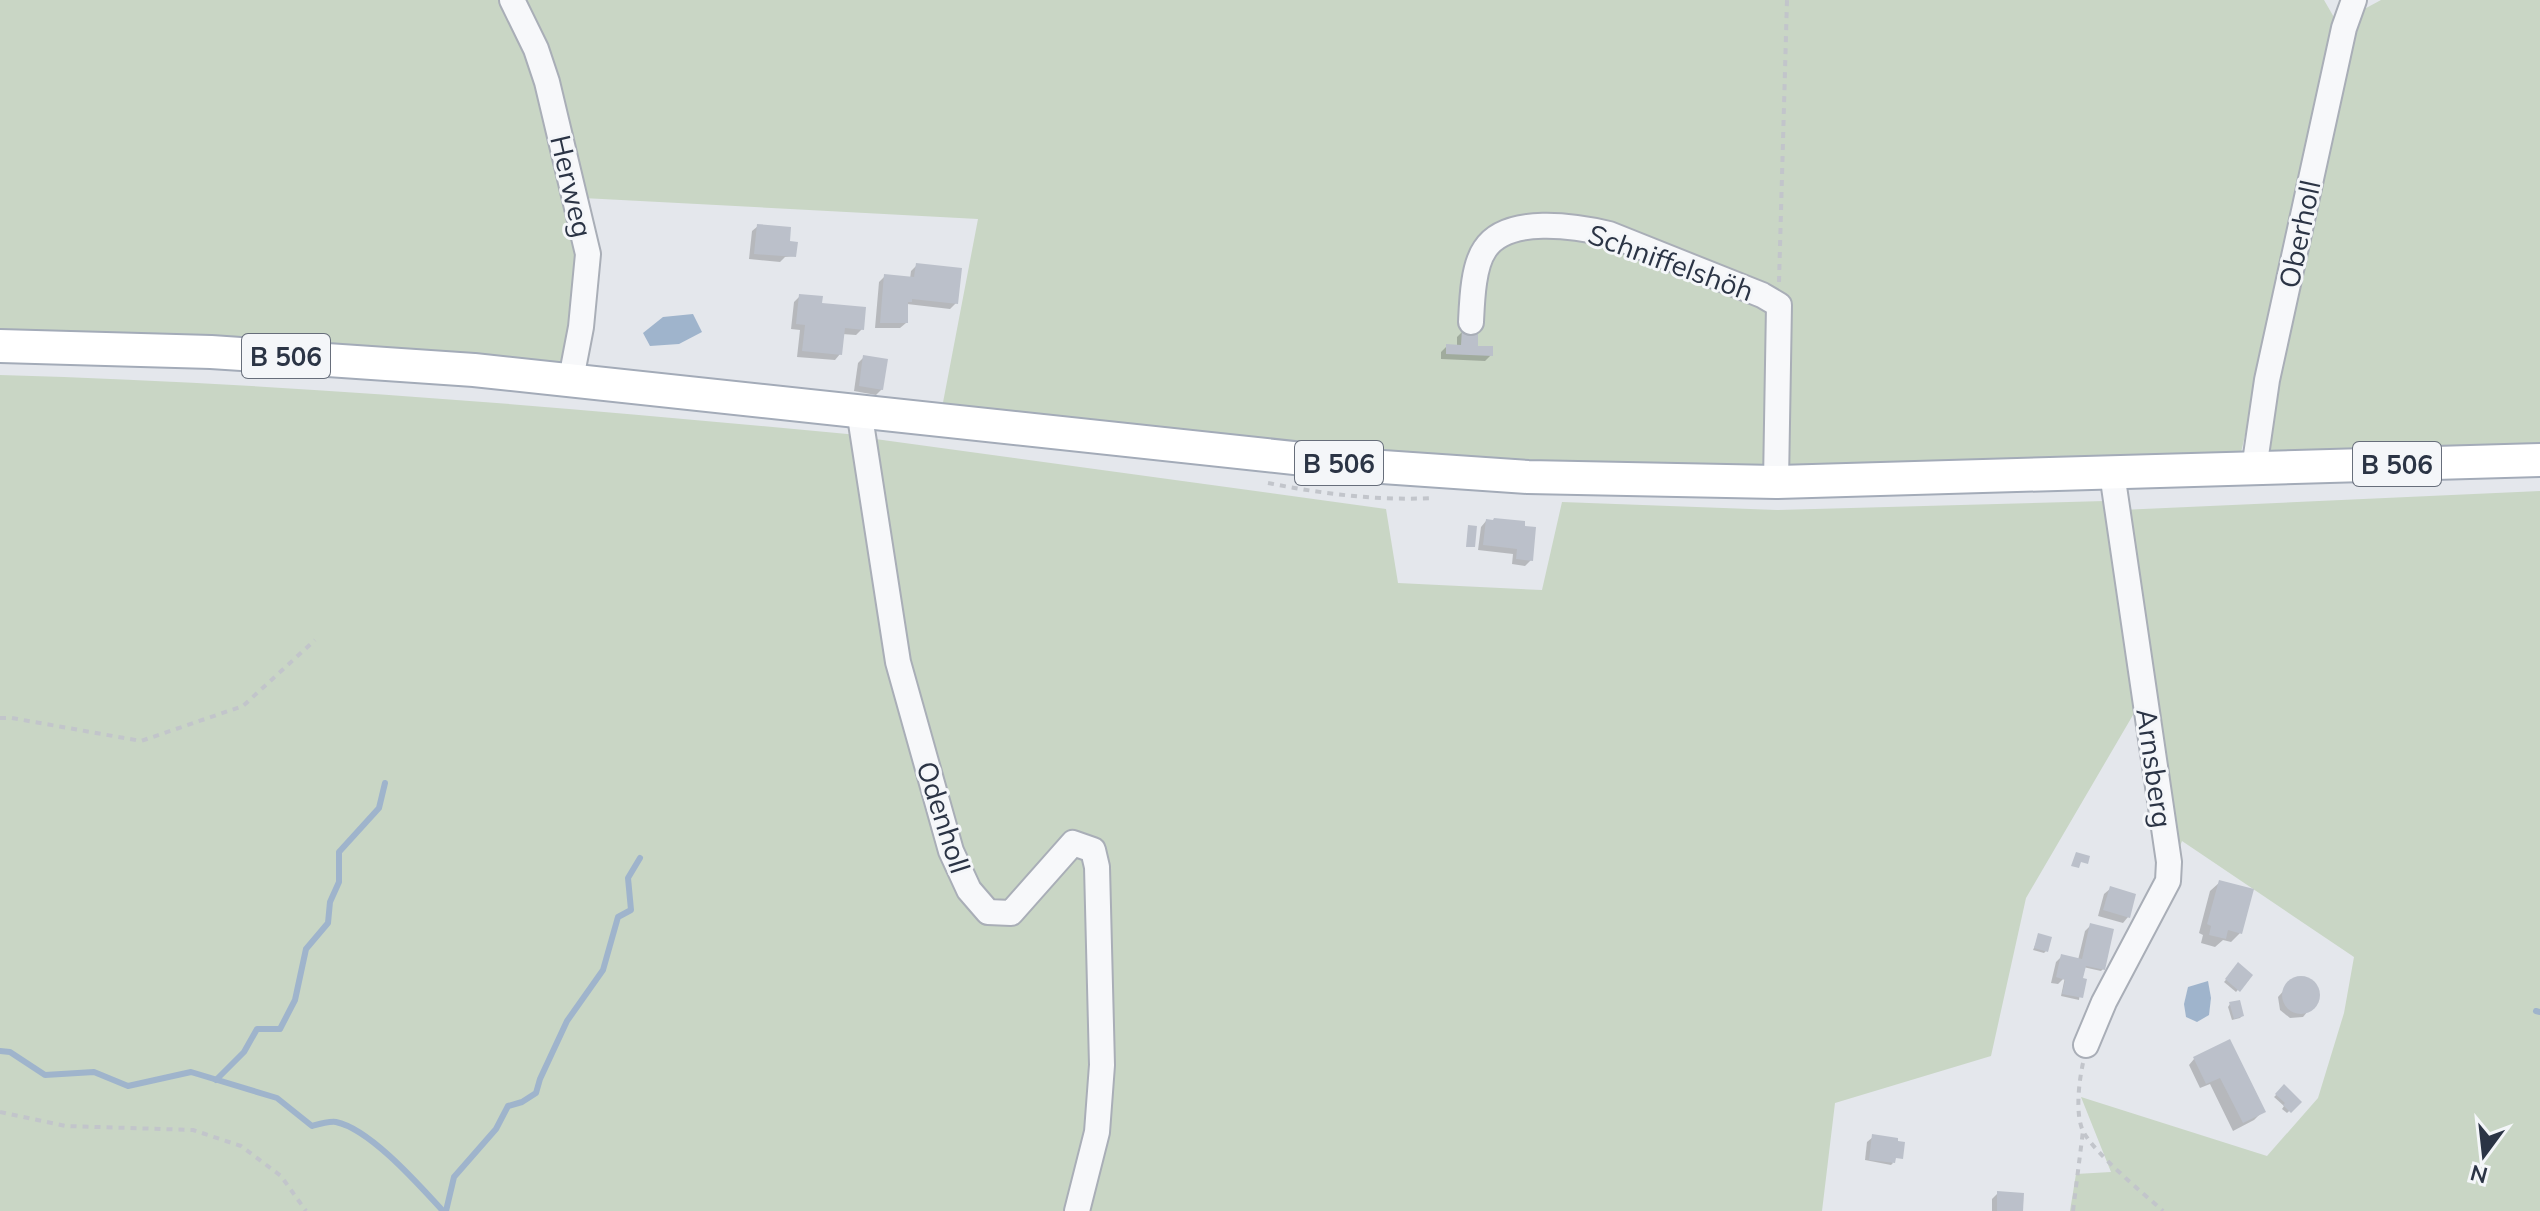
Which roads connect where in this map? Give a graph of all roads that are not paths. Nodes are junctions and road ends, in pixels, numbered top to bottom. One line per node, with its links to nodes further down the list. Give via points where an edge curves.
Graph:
1 (512, 0): 5 (street, Herweg, via 547,82 588,254)
2 (2354, 0): 8 (street, Oberholl, via 2267,380)
3 (1471, 322): 10 (street, Schniffelshöh, via 1472,292 1489,243 1500,234 1547,225 1609,234 1762,295 1779,305)
4 (0, 346): 5 (main road, B 506, via 300,357)
5 (571, 379): 6 (main road, B 506)
6 (859, 410): 10 (main road, B 506, via 1368,466 1528,477); 12 (street, Odenholl, via 898,662 951,851 969,890 988,912 1011,913 1073,843 1093,850 1102,1065 1097,1132)
7 (2540, 460): 8 (main road, B 506)
8 (2254, 469): 9 (main road, B 506)
9 (2112, 473): 10 (main road, B 506); 11 (street, Arnsberg, via 2169,862 2168,881)
10 (1776, 482)
11 (2086, 1045)
12 (1077, 1211)

